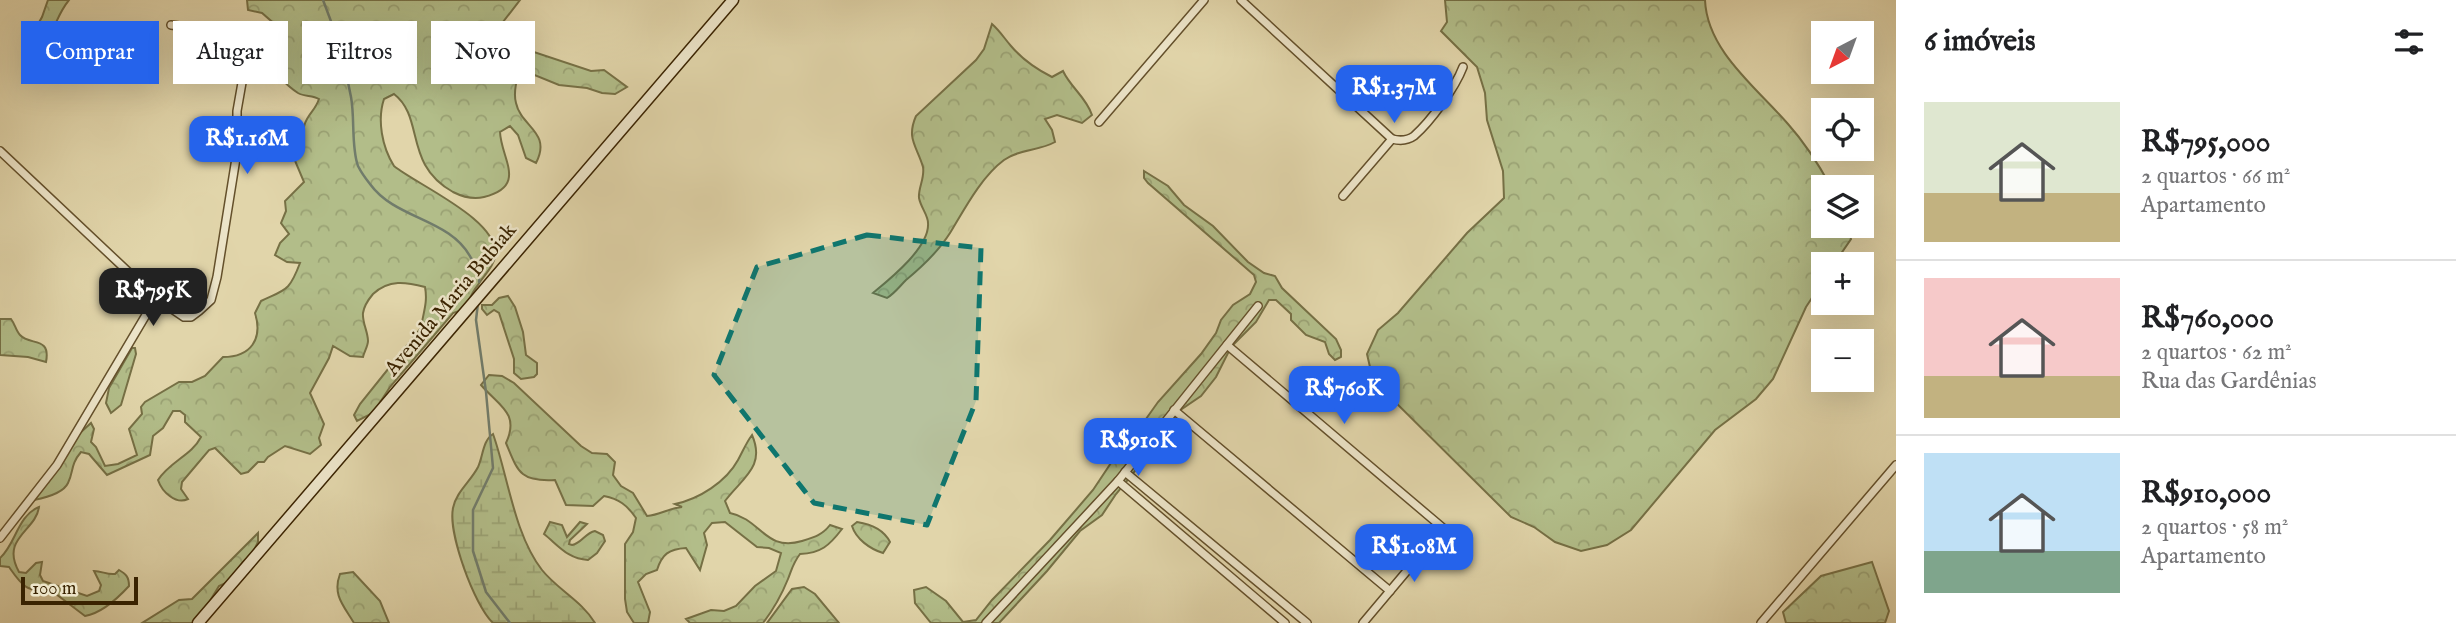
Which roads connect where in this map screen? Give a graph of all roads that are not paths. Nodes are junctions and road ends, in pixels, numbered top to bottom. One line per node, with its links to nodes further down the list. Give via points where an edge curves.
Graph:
1 (733, 0): 19 (street, Avenida Maria Bubiak)
2 (1205, 0): 6 (street)
3 (1241, 0): 7 (street)
4 (172, 26): 10 (street, via 209,26 220,31 239,53 243,77 237,152 211,300 191,317 184,317)
5 (1463, 67): 7 (street, via 1453,89 1413,136)
6 (1099, 122)
7 (1392, 139): 9 (street)
8 (0, 151): 10 (street)
9 (1343, 196)
10 (156, 298): 17 (street, via 57,465)
11 (1258, 306): 12 (street)
12 (1227, 345): 13 (street); 18 (street, via 1443,528)
13 (1174, 410): 15 (street); 18 (street)
14 (1896, 465): 24 (street)
15 (1125, 471): 16 (street); 22 (street)
16 (1118, 481): 20 (street); 21 (street)
17 (0, 538)
18 (1390, 591): 23 (street)
19 (198, 623)
20 (986, 623)
21 (1285, 623)
22 (1307, 623)
23 (1363, 623)
24 (1761, 623)

